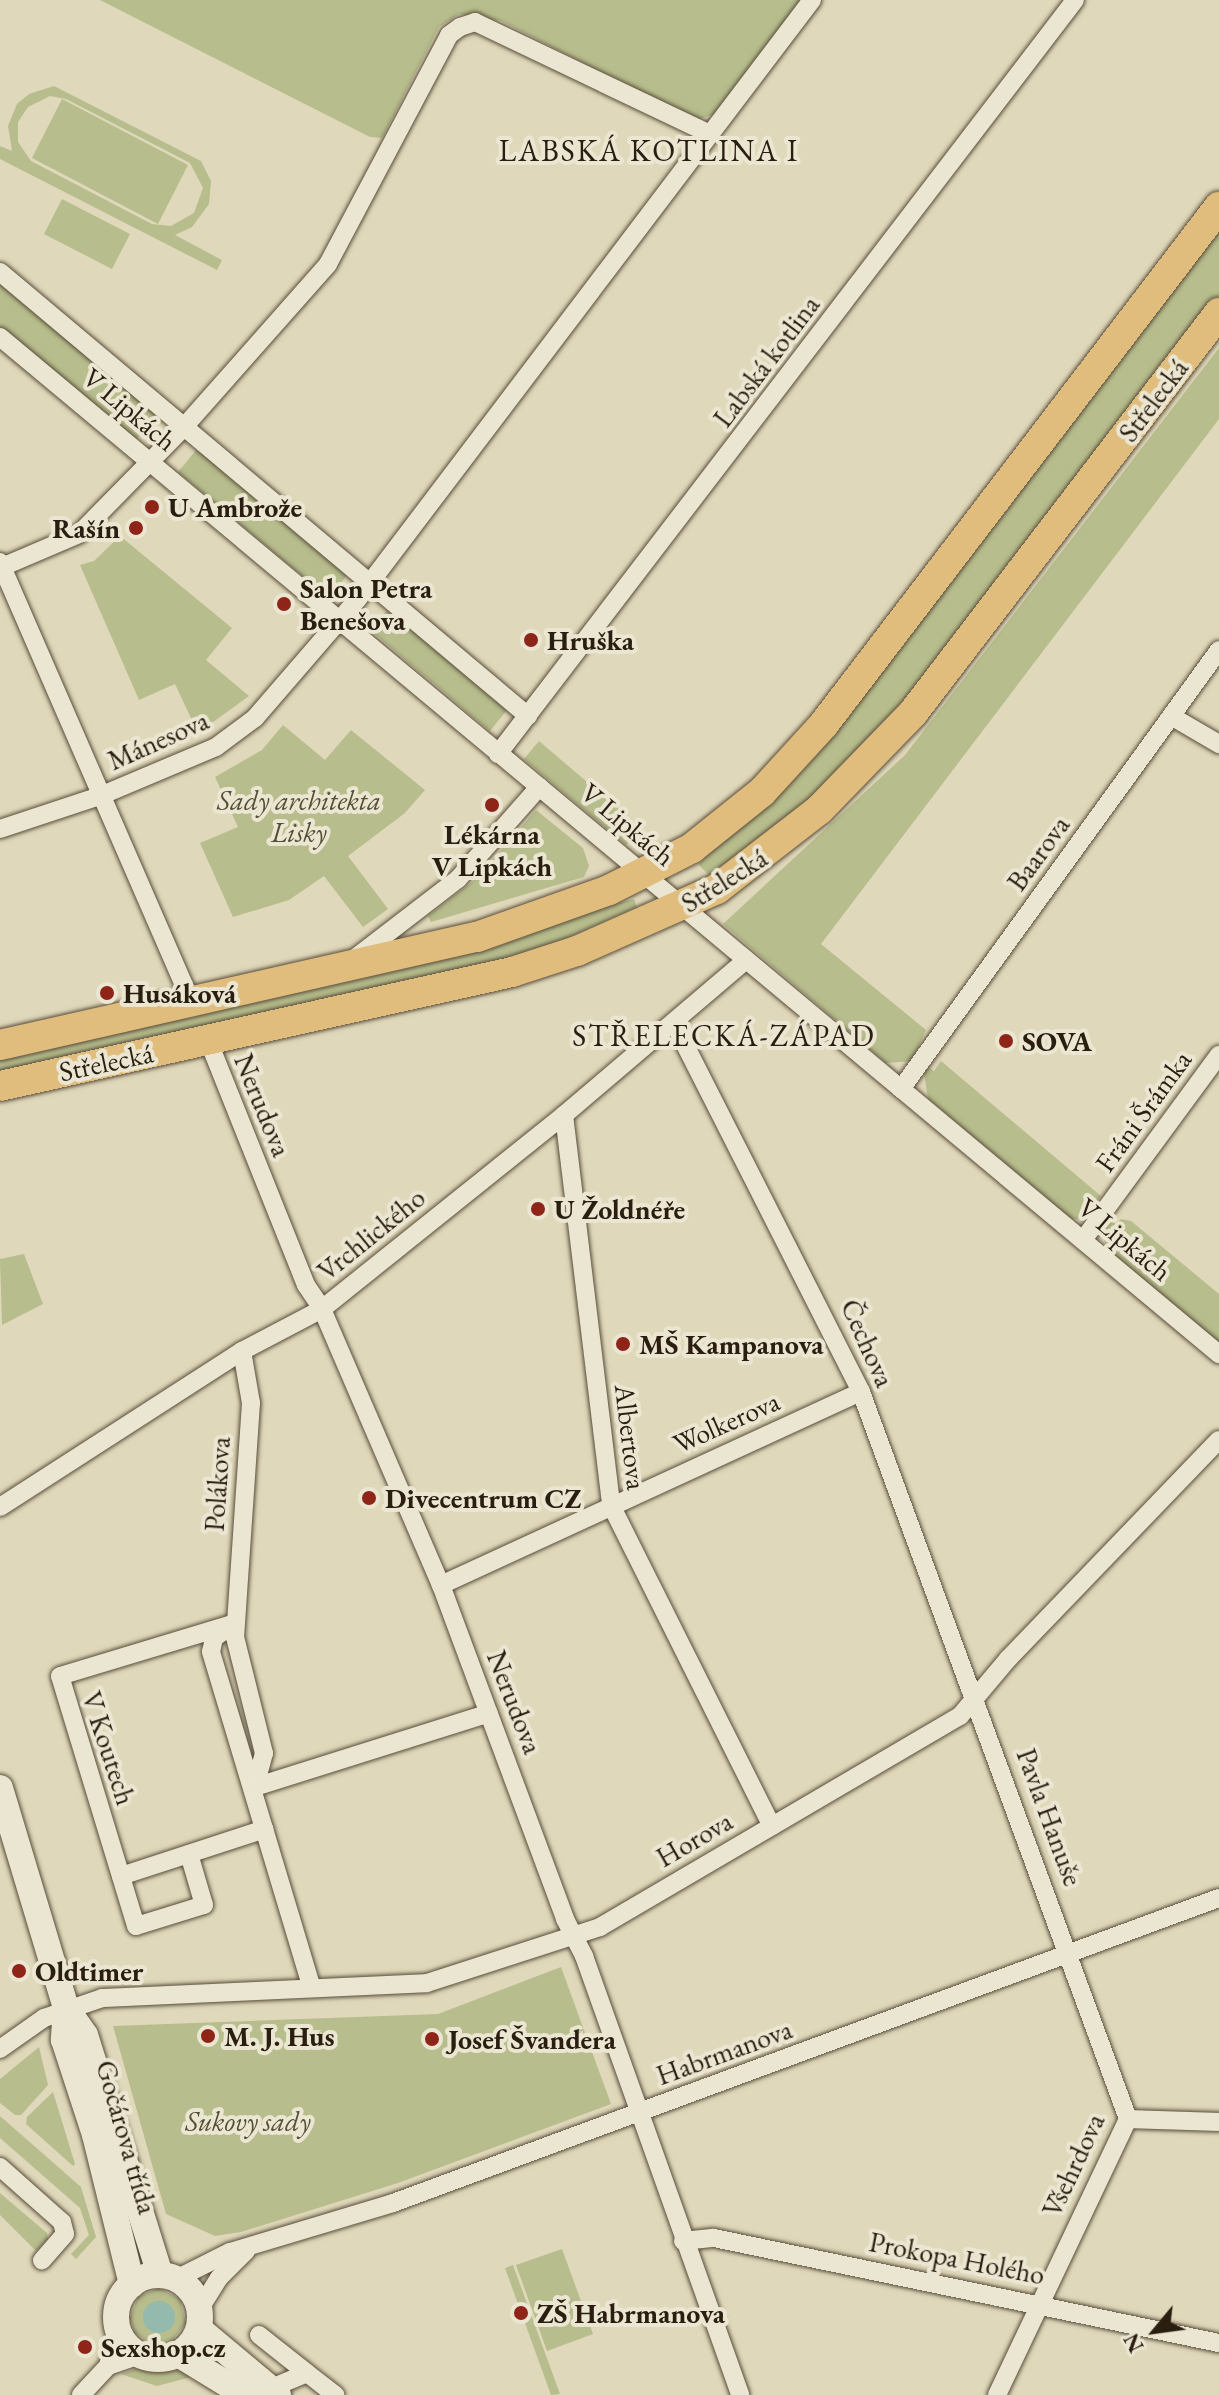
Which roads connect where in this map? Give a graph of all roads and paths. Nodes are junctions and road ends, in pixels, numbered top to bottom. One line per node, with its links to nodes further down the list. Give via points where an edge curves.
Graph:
1 (812, 0): 3 (street)
2 (1075, 0): 14 (street, Labská kotlina)
3 (710, 134): 8 (street, via 475,22 460,27 449,35 328,264); 11 (street)
4 (1219, 207): 21 (main road, Střelecká, via 824,724 762,792 692,848)
5 (0, 272): 8 (street, V Lipkách)
6 (1219, 313): 22 (main road, Střelecká, via 923,701 868,764 768,854)
7 (0, 337): 9 (street, V Lipkách)
8 (184, 427): 9 (street); 11 (street, V Lipkách)
9 (148, 461): 10 (street, via 79,534); 12 (street, V Lipkách)
10 (1, 564): 19 (street)
11 (370, 579): 12 (street, Mánesova); 14 (street, V Lipkách)
12 (340, 619): 17 (street, V Lipkách); 19 (street, Mánesova, via 240,731 216,747)
13 (1219, 650): 15 (street, Baarova)
14 (528, 716): 17 (street, Labská kotlina)
15 (1171, 716): 16 (street); 31 (street, Baarova)
16 (1219, 744)
17 (498, 754): 18 (street, V Lipkách)
18 (539, 787): 21 (street, V Lipkách); 24 (street, Střelecká, via 458,879)
19 (100, 796): 20 (street, Mánesova); 25 (street)
20 (0, 829)
21 (645, 875): 22 (street, V Lipkách); 24 (main road, Střelecká, via 543,917)
22 (684, 907): 23 (street, V Lipkách); 27 (main road, Střelecká, via 512,972)
23 (746, 960): 26 (street, Vrchlického); 31 (street, V Lipkách)
24 (344, 967): 25 (main road, Střelecká)
25 (190, 1000): 28 (main road, Střelecká)
26 (674, 1023): 32 (street, Vrchlického); 37 (street, Čechova)
27 (208, 1040): 30 (main road, Střelecká); 34 (street, Nerudova, via 306,1285)
28 (0, 1045)
29 (1219, 1055): 33 (street, Fráni Šrámka)
30 (0, 1086)
31 (901, 1089): 33 (street, V Lipkách)
32 (564, 1115): 34 (street, Vrchlického); 39 (street, Albertova)
33 (1083, 1240): 36 (street, V Lipkách)
34 (322, 1309): 35 (street, Vrchlického); 41 (street, Nerudova)
35 (242, 1351): 40 (street, Vrchlického); 42 (street, Polákova, via 251,1403)
36 (1219, 1354)
37 (861, 1392): 39 (street, Wolkerova); 43 (street, Čechova)
38 (1219, 1440): 43 (street, Horova, via 1008,1659)
39 (611, 1505): 41 (street, Wolkerova); 47 (street, Albertova)
40 (0, 1507)
41 (441, 1585): 44 (street, Nerudova)
42 (235, 1623): 45 (street, via 214,1638 211,1652 244,1770); 50 (street, V Koutech, via 60,1676)
43 (977, 1700): 47 (street, Horova, via 957,1719); 53 (street, Pavla Hanuše)
44 (489, 1713): 45 (street); 52 (street, Nerudova)
45 (255, 1787): 48 (street)
46 (2, 1803): 55 (street, Gočárova třída)
47 (772, 1826): 52 (street, Horova, via 600,1927)
48 (265, 1829): 49 (street); 54 (street)
49 (189, 1854): 50 (street); 50 (street, V Koutech, via 204,1905 136,1926)
50 (121, 1876)
51 (1219, 1898): 53 (street, Habrmanova)
52 (573, 1935): 54 (street, Horova, via 427,1983); 57 (street, Nerudova)
53 (1070, 1953): 57 (street, Habrmanova); 58 (street, Všehrdova)
54 (312, 1988): 55 (street, Horova, via 102,1998)
55 (66, 2008): 56 (street); 64 (street, Gočárova třída, via 85,2035); 65 (street, Gočárova třída, via 64,2040 103,2162)
56 (0, 2049)
57 (639, 2113): 61 (street, Nerudova); 62 (street, Habrmanova)
58 (1128, 2119): 59 (street); 66 (street, Všehrdova)
59 (1219, 2122)
60 (0, 2167): 63 (street, via 62,2222 65,2234)
61 (683, 2241): 66 (street, Prokopa Holého, via 714,2238); 78 (street, Nerudova)
62 (246, 2251): 64 (street, Habrmanova, via 230,2252); 67 (street, Habrmanova, via 219,2278)
63 (42, 2260)
64 (168, 2277): 65 (street); 67 (street, via 192,2292)
65 (132, 2285): 68 (street, via 119,2302)
66 (1037, 2303): 70 (street, Prokopa Holého); 79 (street, Všehrdova)
67 (199, 2319): 71 (street); 75 (street)
68 (118, 2330): 72 (street); 73 (street)
69 (259, 2335): 74 (street)
70 (1219, 2343)
71 (178, 2354): 72 (street, via 163,2359); 75 (street)
72 (140, 2355): 73 (street)
73 (108, 2366): 76 (street)
74 (307, 2373): 75 (street); 77 (street)
75 (264, 2393)
76 (81, 2395)
77 (335, 2395)
78 (740, 2395)
79 (997, 2395)

